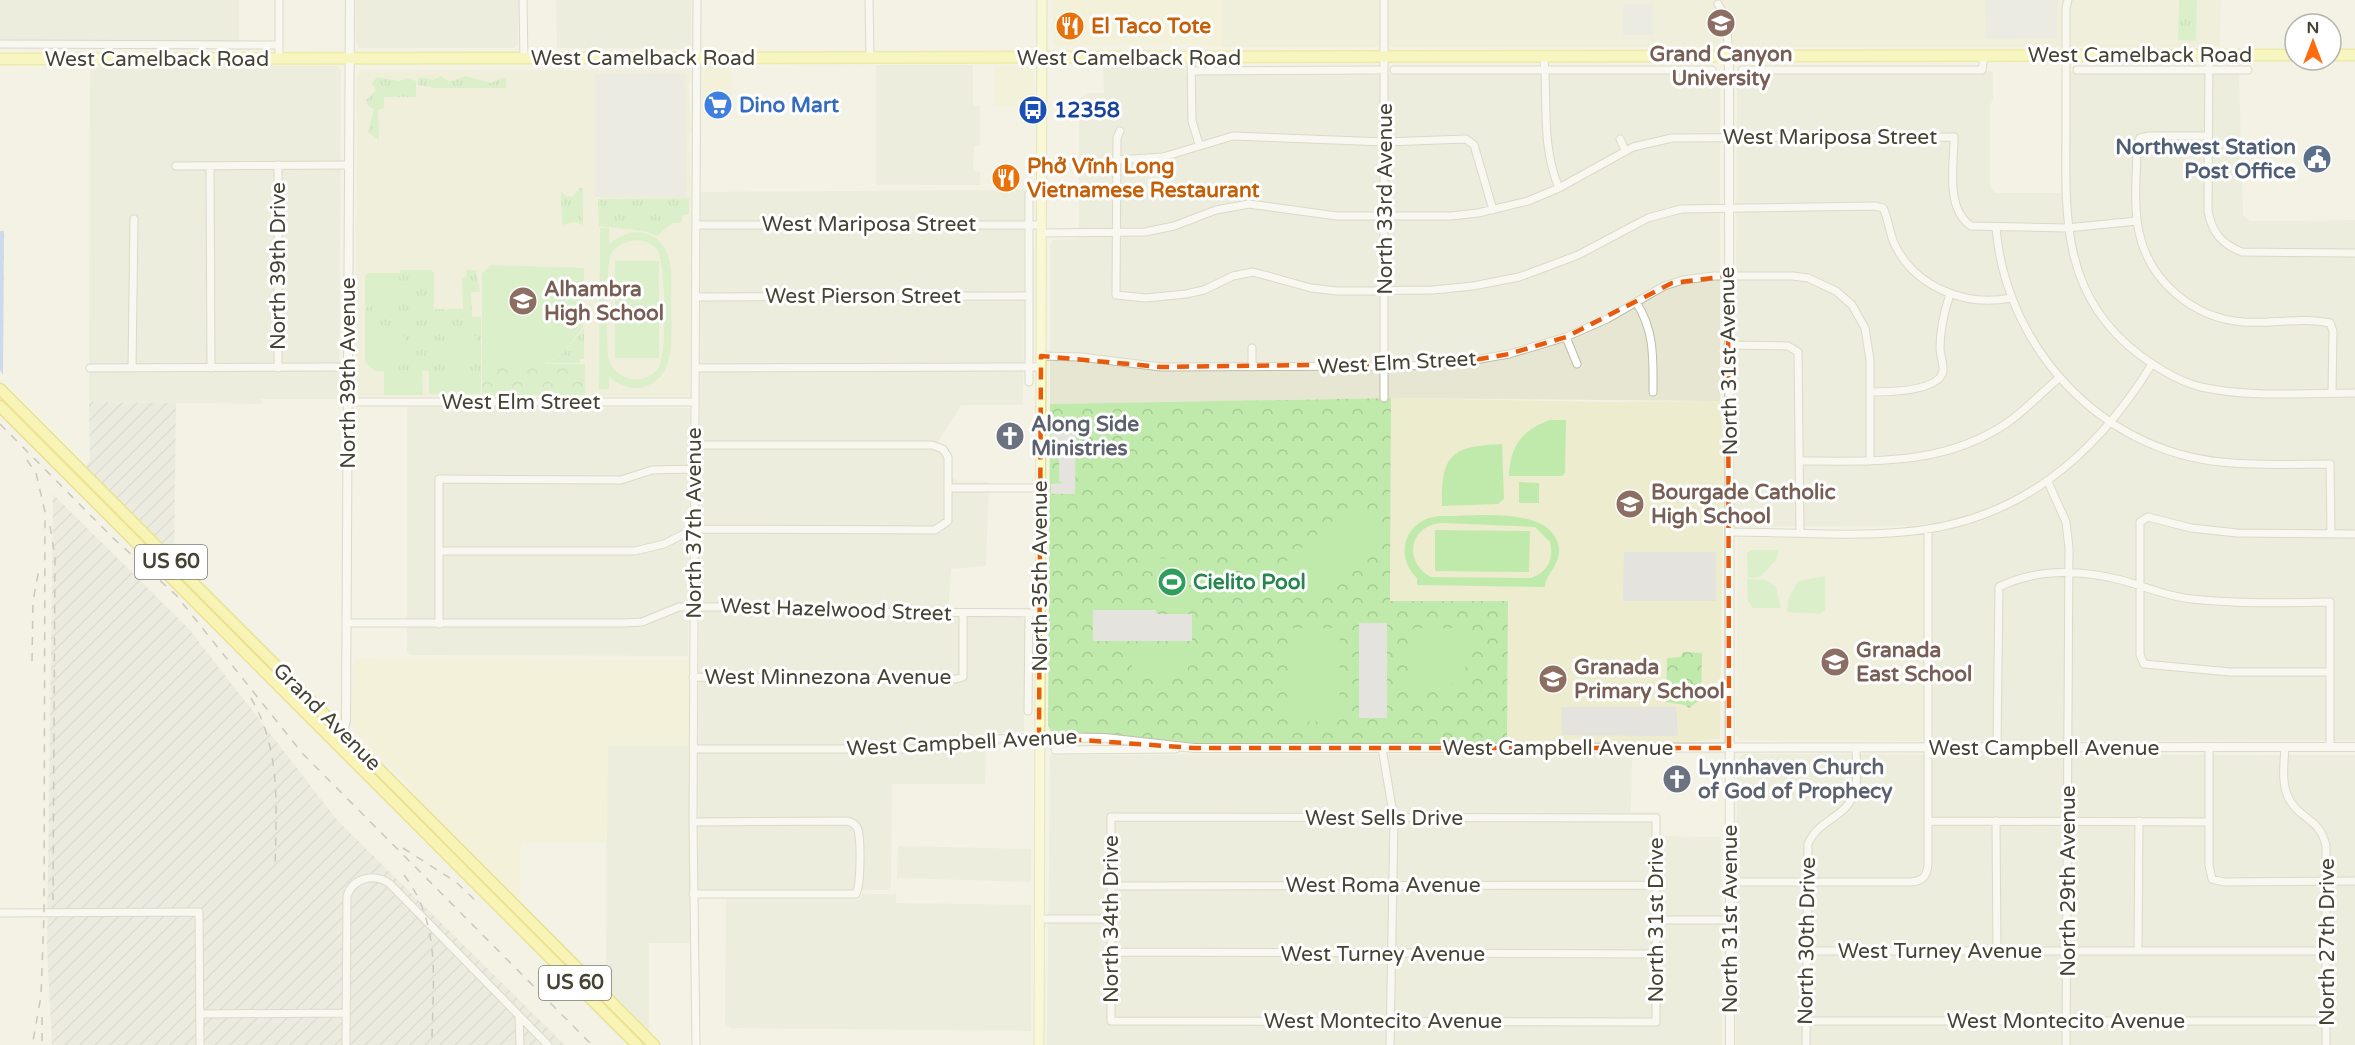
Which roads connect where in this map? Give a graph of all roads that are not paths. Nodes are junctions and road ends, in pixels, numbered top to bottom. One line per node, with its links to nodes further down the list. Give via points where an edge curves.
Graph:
1 (279, 0): 12 (street)
2 (350, 0): 32 (street, North 39th Avenue)
3 (523, 0): 31 (street)
4 (697, 0): 19 (street, North 37th Avenue)
5 (869, 0): 20 (street)
6 (1042, 0): 21 (main road, North 35th Avenue)
7 (1384, 0): 24 (street, North 33rd Avenue)
8 (2068, 0): 16 (street)
9 (1718, 4): 17 (street, North 31st Avenue, via 1726,17)
10 (0, 44): 11 (street, West Camelback Road)
11 (88, 45): 12 (street, West Camelback Road); 29 (street)
12 (279, 45): 30 (street)
13 (2209, 55): 14 (main road, West Camelback Road); 16 (main road, West Camelback Road); 33 (street)
14 (2283, 55)
15 (1984, 56): 16 (main road, West Camelback Road); 18 (main road, West Camelback Road); 42 (street, via 1982,70)
16 (2066, 56): 68 (street)
17 (1729, 57): 18 (main road, West Camelback Road); 27 (main road, West Camelback Road); 48 (street, North 31st Avenue)
18 (1854, 57): 42 (street)
19 (697, 58): 20 (main road, West Camelback Road); 31 (main road, West Camelback Road); 65 (street, North 37th Avenue)
20 (870, 58): 21 (main road, West Camelback Road)
21 (1042, 58): 22 (main road, West Camelback Road); 69 (main road, North 35th Avenue)
22 (1191, 58): 23 (main road, West Camelback Road); 45 (street)
23 (1286, 58): 24 (main road, West Camelback Road); 34 (street)
24 (1385, 58): 25 (main road, West Camelback Road); 50 (street, North 33rd Avenue)
25 (1465, 58): 26 (main road, West Camelback Road); 37 (street)
26 (1544, 58): 27 (main road, West Camelback Road); 38 (street)
27 (1637, 58): 39 (street)
28 (0, 59): 29 (main road, West Camelback Road)
29 (88, 59): 30 (main road, West Camelback Road)
30 (279, 59): 32 (main road, West Camelback Road)
31 (524, 59): 32 (main road, West Camelback Road)
32 (350, 60): 55 (street, North 39th Avenue)
33 (2209, 69): 43 (street, West Camelback Road); 44 (street, West Camelback Road); 47 (street)
34 (1286, 70): 35 (street, West Camelback Road); 45 (street, West Camelback Road)
35 (1378, 70)
36 (1394, 70): 37 (street)
37 (1466, 70): 38 (street)
38 (1545, 70): 39 (street); 58 (street, via 1547,144)
39 (1637, 70): 40 (street)
40 (1712, 70)
41 (1742, 70): 42 (street)
42 (1854, 70)
43 (2077, 70)
44 (2248, 70)
45 (1191, 71): 51 (street, via 1192,121)
46 (1120, 131): 53 (street)
47 (2208, 136): 64 (street, via 2140,138); 71 (street, via 2208,211 2213,230 2228,246 2242,252)
48 (1728, 137): 52 (street, West Mariposa Street, via 1672,138); 60 (street, North 31st Avenue); 67 (street, West Mariposa Street, via 1954,137 1957,211 1971,226)
49 (1620, 139): 52 (street)
50 (1385, 142): 51 (street, via 1245,136); 61 (street, via 1471,140); 62 (street, North 33rd Avenue)
51 (1199, 144): 53 (street, via 1163,157)
52 (1625, 150): 58 (street, West Mariposa Street)
53 (1116, 160): 70 (street)
54 (278, 165): 55 (street); 57 (street); 91 (street, North 39th Drive)
55 (349, 165): 86 (street, North 39th Avenue)
56 (176, 166): 57 (street)
57 (210, 166): 90 (street)
58 (1558, 188): 61 (street, West Mariposa Street)
59 (1029, 194): 66 (street)
60 (1727, 206): 72 (street, North 31st Avenue); 73 (street, via 1681,209 1648,218 1578,255 1519,277 1473,286); 74 (street, via 1883,208 1890,236 1904,260 1923,279)
61 (1493, 210): 62 (street, West Mariposa Street, via 1451,216)
62 (1385, 216): 70 (street, West Mariposa Street, via 1322,215 1249,204 1216,210 1174,226); 73 (street, North 33rd Avenue)
63 (134, 219): 89 (street)
64 (2137, 221): 68 (street, West Mariposa Street); 99 (street, via 2152,266 2168,287 2190,305 2234,321 2330,323)
65 (696, 225): 66 (street, West Mariposa Street); 76 (street, North 37th Avenue)
66 (1029, 225): 69 (street, West Mariposa Street); 75 (street)
67 (1996, 228): 68 (street, West Mariposa Street); 77 (street)
68 (2067, 228): 84 (street, via 2079,276 2097,310 2118,338)
69 (1041, 229): 70 (street, West Mariposa Street); 82 (main road, North 35th Avenue)
70 (1115, 234): 73 (street, via 1116,295 1168,298 1253,272 1311,288)
71 (2355, 253)
72 (1728, 276): 78 (street, West Elm Street, via 1695,277 1672,283); 80 (street, North 31st Avenue); 97 (street, West Elm Street, via 1808,278 1844,297 1858,313 1868,337)
73 (1385, 291): 85 (street, North 33rd Avenue)
74 (1950, 294): 77 (street, via 1986,300); 97 (street, via 1941,328 1939,378 1913,389)
75 (1029, 296): 76 (street, West Pierson Street); 87 (street)
76 (696, 297): 92 (street, North 37th Avenue)
77 (2011, 298): 94 (street, via 2037,348)
78 (1636, 302): 79 (street, West Elm Street); 98 (street, via 1653,342)
79 (1566, 337): 83 (street); 85 (street, West Elm Street, via 1478,360)
80 (1728, 345): 107 (street, via 1788,346 1798,352); 115 (street, North 31st Avenue)
81 (1252, 348): 93 (street)
82 (1041, 361): 87 (street, West Elm Street); 93 (street, West Elm Street, via 1082,357 1147,367); 112 (main road, North 35th Avenue)
83 (1577, 364)
84 (2152, 364): 99 (street, via 2198,386 2230,392); 105 (street)
85 (1384, 366): 93 (street, West Elm Street); 101 (street, North 33rd Avenue)
86 (347, 367): 91 (street); 102 (street, North 39th Avenue)
87 (1029, 367): 92 (street, West Elm Street); 95 (street)
88 (90, 368): 89 (street)
89 (132, 368): 90 (street)
90 (211, 368): 91 (street)
91 (278, 368)
92 (695, 368): 103 (street, North 37th Avenue)
93 (1252, 368)
94 (2059, 378): 105 (street); 108 (street, via 2009,421 1969,444 1928,457)
95 (1029, 382)
96 (0, 389): 131 (highway, Grand Avenue / US 60)
97 (1870, 392): 108 (street)
98 (1653, 393)
99 (2332, 393): 100 (street)
100 (2355, 393)
101 (1384, 398)
102 (347, 402): 103 (street, West Elm Street); 126 (street, North 39th Avenue)
103 (695, 402): 106 (street, North 37th Avenue)
104 (0, 406): 133 (highway, Grand Avenue / US 60)
105 (2112, 423): 110 (street); 117 (street, via 2144,442 2220,462 2330,464)
106 (694, 445): 109 (street, North 37th Avenue); 111 (street, via 932,445 943,449 948,457)
107 (1800, 461): 108 (street); 116 (street)
108 (1870, 461)
109 (694, 469): 113 (street, North 37th Avenue); 119 (street, via 652,470 621,480 439,479)
110 (2048, 483): 114 (street, via 1998,510); 120 (street, North 29th Avenue, via 2066,522)
111 (949, 488): 112 (street); 113 (street, via 948,520 935,530)
112 (1040, 488): 125 (main road, North 35th Avenue)
113 (694, 529): 119 (street, via 643,550); 122 (street, North 37th Avenue)
114 (1928, 529): 116 (street, via 1887,533); 141 (street)
115 (1730, 532): 116 (street); 139 (street, North 31st Avenue)
116 (1800, 532)
117 (2331, 533): 118 (street); 121 (street, via 2237,533 2191,528 2148,517 2142,519)
118 (2355, 534)
119 (439, 551): 127 (street)
120 (2069, 572): 121 (street); 134 (street, via 1999,587); 142 (street, North 29th Avenue)
121 (2141, 587): 128 (street, via 2189,599 2330,602); 128 (street, via 2140,655 2144,664 2230,672)
122 (694, 606): 123 (street, West Hazelwood Street); 127 (street, West Hazelwood Street, via 673,608 633,623); 129 (street, North 37th Avenue)
123 (963, 613): 124 (street, West Hazelwood Street); 129 (street, West Minnezona Avenue, via 963,677)
124 (1029, 613): 125 (street, West Hazelwood Street); 130 (street)
125 (1040, 613): 132 (main road, North 35th Avenue)
126 (347, 623): 127 (street, West Hazelwood Street); 131 (street, North 39th Avenue)
127 (439, 624)
128 (2330, 672): 135 (street)
129 (693, 677): 145 (street, North 37th Avenue)
130 (1028, 711)
131 (344, 734): 133 (street); 165 (highway, Grand Avenue / US 60)
132 (1040, 737): 137 (street, West Campbell Avenue, via 1105,738); 145 (street, West Campbell Avenue, via 994,739 930,749); 166 (main road, North 35th Avenue)
133 (335, 743): 170 (highway, Grand Avenue / US 60)
134 (1997, 747): 141 (street, West Campbell Avenue); 142 (street, West Campbell Avenue)
135 (2330, 747): 136 (street, West Campbell Avenue); 144 (street, West Campbell Avenue)
136 (2355, 747)
137 (1194, 748): 138 (street, West Campbell Avenue); 146 (street, West Campbell Avenue)
138 (1382, 748): 139 (street, West Campbell Avenue); 149 (street)
139 (1729, 748): 140 (street, West Campbell Avenue); 159 (street, North 31st Avenue)
140 (1856, 748): 141 (street, West Campbell Avenue); 156 (street, North 30th Drive, via 1853,796 1812,836 1806,855)
141 (1928, 748): 150 (street)
142 (2068, 748): 143 (street, West Campbell Avenue); 152 (street, North 29th Avenue)
143 (2209, 748): 144 (street, West Campbell Avenue); 155 (street)
144 (2285, 748): 157 (street, North 27th Drive, via 2286,791 2324,837)
145 (694, 749): 153 (street, North 37th Avenue)
146 (1055, 750)
147 (1111, 817): 149 (street, West Sells Drive); 162 (street, North 34th Drive)
148 (1656, 818): 149 (street, West Sells Drive); 161 (street, North 31st Drive)
149 (1394, 819): 160 (street)
150 (1928, 820): 151 (street); 156 (street, via 1928,869 1923,880)
151 (1996, 821): 152 (street); 172 (street)
152 (2068, 821): 154 (street); 173 (street, North 29th Avenue)
153 (693, 822): 163 (street, North 37th Avenue); 163 (street, via 848,822 859,831 856,894)
154 (2139, 822): 155 (street); 174 (street)
155 (2209, 822): 157 (street, via 2212,879)
156 (1806, 881): 159 (street); 171 (street, North 30th Drive)
157 (2327, 881): 158 (street); 175 (street, North 27th Drive)
158 (2355, 881)
159 (1730, 882): 169 (street, North 31st Avenue)
160 (1393, 885): 161 (street, West Roma Avenue); 162 (street, West Roma Avenue); 177 (street)
161 (1656, 885): 168 (street, North 31st Drive)
162 (1111, 886): 167 (street, North 34th Drive)
163 (693, 894): 194 (street, North 37th Avenue)
164 (0, 913): 180 (street, via 200,912)
165 (522, 913): 170 (highway); 193 (highway, Grand Avenue / US 60)
166 (1040, 919): 167 (street); 195 (main road, North 35th Avenue)
167 (1111, 919): 176 (street, North 34th Drive)
168 (1656, 920): 169 (street); 178 (street, North 31st Drive)
169 (1729, 920): 197 (street, North 31st Avenue)
170 (513, 921): 192 (highway, Grand Avenue / US 60)
171 (1806, 951): 172 (street, West Turney Avenue); 184 (street, North 30th Drive)
172 (1997, 951): 173 (street, West Turney Avenue)
173 (2067, 951): 174 (street, West Turney Avenue); 185 (street, North 29th Avenue)
174 (2138, 951): 175 (street, West Turney Avenue)
175 (2326, 951): 186 (street, North 27th Drive)
176 (1111, 952): 177 (street, West Turney Avenue); 182 (street, North 34th Drive)
177 (1393, 954): 178 (street, West Turney Avenue); 183 (street)
178 (1656, 954): 187 (street, North 31st Drive)
179 (346, 1013): 180 (street); 181 (street, via 348,892 360,880 370,877 386,881); 189 (street)
180 (201, 1014): 188 (street)
181 (519, 1017): 190 (street); 191 (street)
182 (1111, 1021): 183 (street, West Montecito Avenue)
183 (1392, 1021): 187 (street, West Montecito Avenue); 196 (street)
184 (1806, 1021): 185 (street, West Montecito Avenue); 198 (street, North 30th Drive)
185 (2067, 1021): 186 (street, West Montecito Avenue); 199 (street, North 29th Avenue)
186 (2326, 1021): 200 (street, North 27th Drive)
187 (1656, 1022)
188 (200, 1045)
189 (346, 1045)
190 (520, 1045)
191 (548, 1045)
192 (637, 1045)
193 (654, 1045)
194 (696, 1045)
195 (1039, 1045)
196 (1390, 1045)
197 (1730, 1045)
198 (1806, 1045)
199 (2066, 1045)
200 (2326, 1045)

